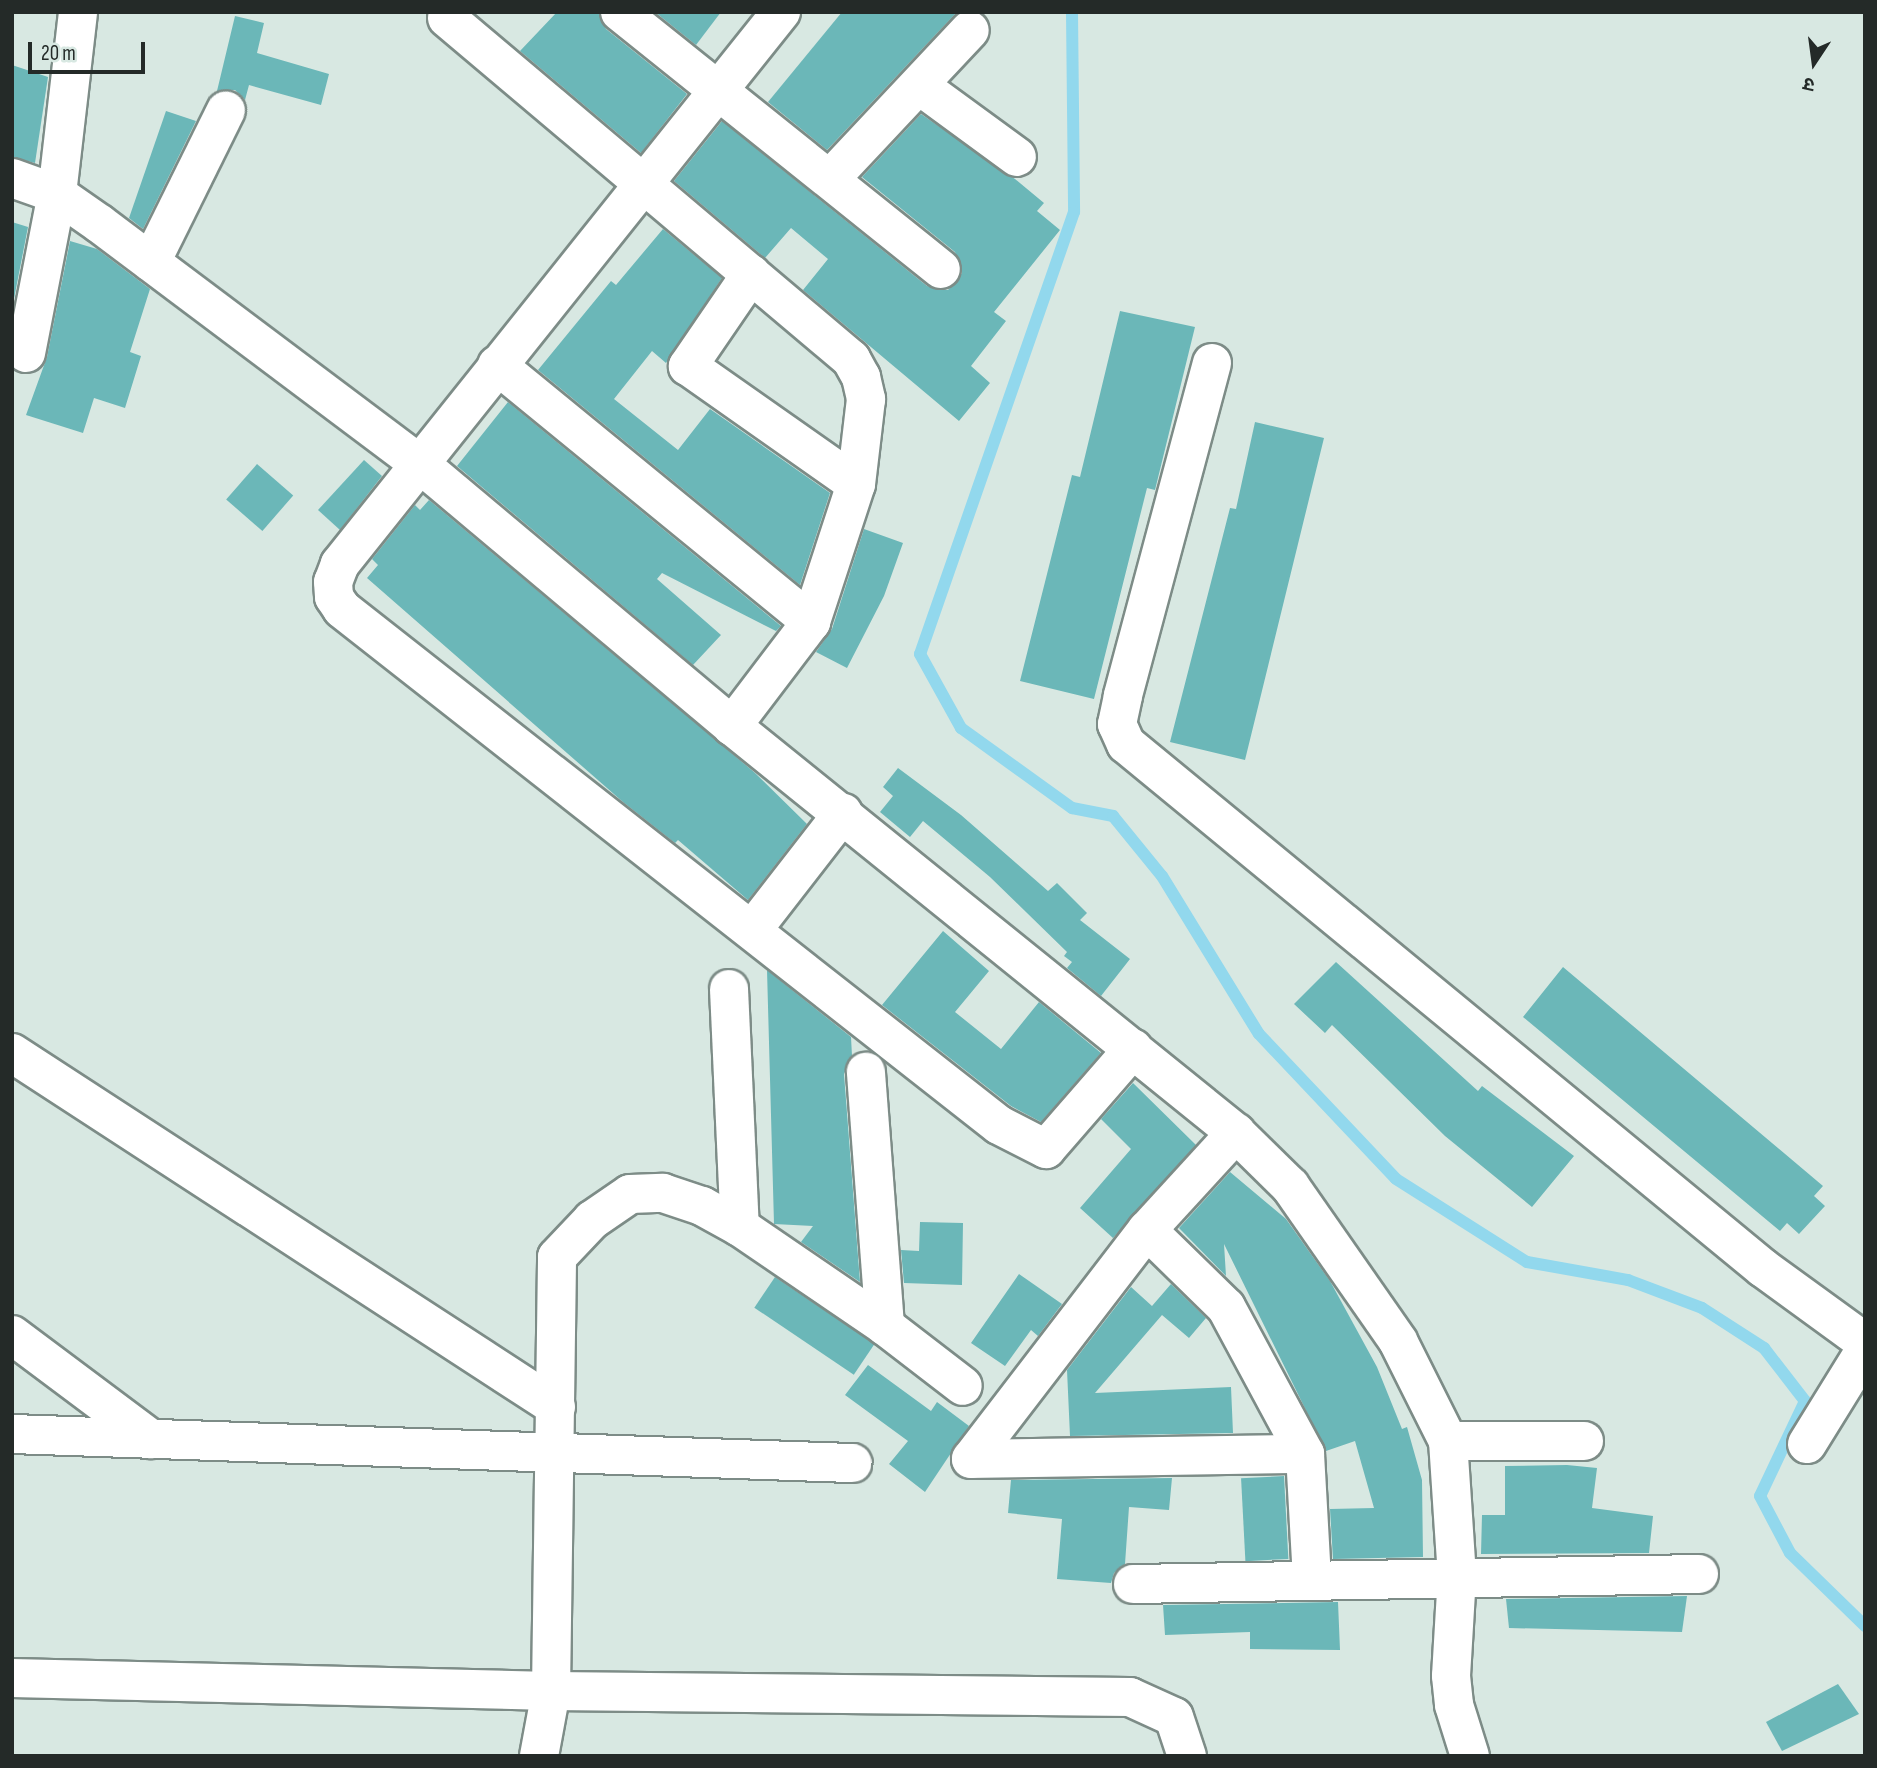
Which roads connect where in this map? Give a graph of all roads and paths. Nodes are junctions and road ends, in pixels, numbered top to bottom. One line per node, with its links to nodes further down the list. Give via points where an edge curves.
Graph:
1 (78, 12): 13 (street)
2 (620, 12): 7 (street)
3 (781, 12): 7 (street)
4 (447, 18): 12 (street)
5 (970, 30): 6 (street)
6 (920, 86): 9 (street); 11 (street)
7 (719, 89): 11 (street); 12 (street)
8 (226, 110): 14 (street)
9 (1017, 157)
10 (12, 178): 13 (street)
11 (830, 180): 15 (street)
12 (642, 185): 16 (street); 19 (street)
13 (57, 194): 14 (street); 17 (street)
14 (151, 262): 20 (street)
15 (941, 269)
16 (751, 274): 21 (street, via 852,359 861,377 866,399); 21 (street, via 688,366)
17 (26, 354)
18 (1212, 363): 35 (street, via 1123,696 1117,724 1126,744 1763,1268)
19 (497, 365): 20 (street); 22 (street)
20 (420, 464): 23 (street); 25 (street, via 340,564 333,582 334,597 342,608)
21 (856, 484): 22 (street)
22 (811, 622): 23 (street)
23 (732, 726): 24 (street)
24 (843, 813): 25 (street); 27 (street)
25 (753, 929): 27 (street, via 999,1125 1046,1149)
26 (729, 989): 31 (street)
27 (1133, 1049): 30 (street)
28 (12, 1054): 38 (street)
29 (866, 1072): 33 (street)
30 (1236, 1133): 32 (street); 41 (street, via 1290,1186 1398,1341)
31 (740, 1227): 33 (street); 38 (street, via 702,1206 663,1193 629,1194 592,1220 556,1257)
32 (1147, 1230): 44 (street, via 1226,1307); 44 (street, via 971,1459)
33 (885, 1326): 37 (street)
34 (12, 1335): 40 (street)
35 (1865, 1342)
36 (1865, 1350): 43 (street)
37 (963, 1385)
38 (556, 1407): 45 (street)
39 (12, 1434): 40 (street)
40 (151, 1439): 45 (street)
41 (1448, 1441): 42 (street); 48 (street)
42 (1584, 1441)
43 (1807, 1444)
44 (1305, 1454): 49 (street)
45 (554, 1456): 46 (street); 52 (street)
46 (852, 1463)
47 (1699, 1574): 48 (street)
48 (1457, 1575): 49 (street); 55 (street, via 1451,1676 1454,1705)
49 (1312, 1578): 50 (street)
50 (1133, 1584)
51 (12, 1678): 52 (street)
52 (551, 1691): 53 (street); 54 (street, via 1130,1697 1174,1717)
53 (539, 1756)
54 (1187, 1756)
55 (1470, 1756)

